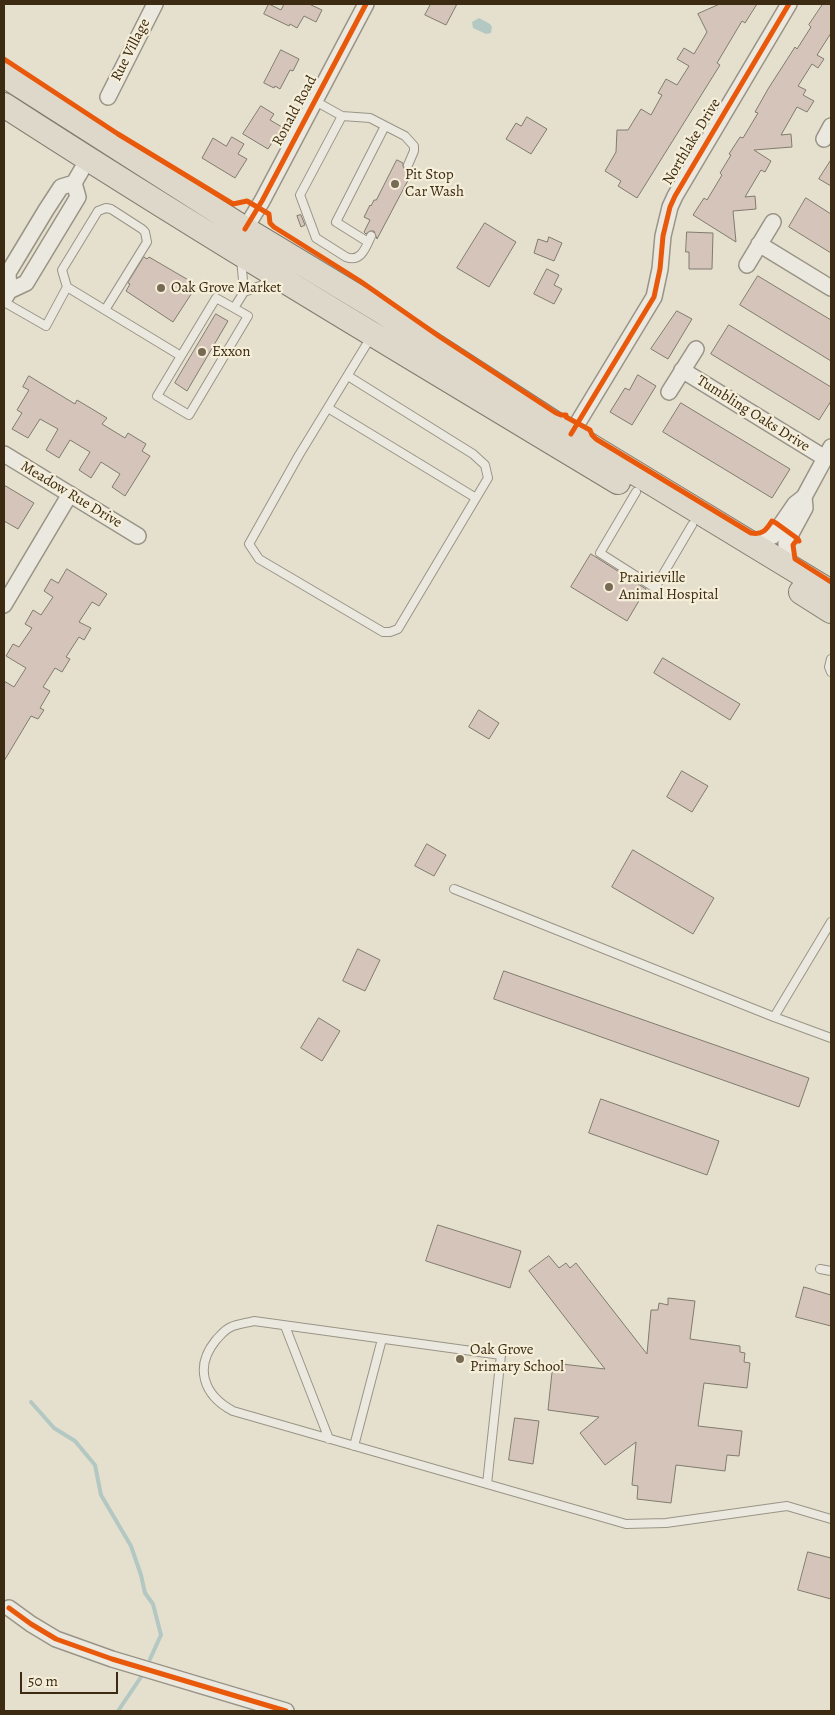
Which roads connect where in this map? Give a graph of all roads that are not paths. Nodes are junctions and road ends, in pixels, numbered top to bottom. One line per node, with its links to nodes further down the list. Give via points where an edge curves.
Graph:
1 (155, 4): 5 (street, Rue Village)
2 (366, 4): 6 (street, Ronald Road)
3 (789, 4): 34 (street, Northlake Drive, via 674,196 663,236 654,297)
4 (4, 76): 15 (main road)
5 (108, 97)
6 (315, 101): 8 (lane); 15 (street, Ronald Road)
7 (4, 104): 10 (main road)
8 (342, 116): 9 (lane, via 370,118); 9 (lane, via 300,195 316,238 350,259 360,255 369,239 336,222)
9 (385, 126): 11 (lane, via 405,136 414,146)
10 (88, 159): 12 (street); 15 (main road, via 136,175 230,233 241,233); 18 (main road)
11 (408, 165)
12 (74, 183): 14 (street, via 61,187); 16 (street, via 78,197)
13 (773, 222): 17 (street)
14 (35, 228): 16 (street); 24 (street, via 8,273)
15 (245, 229): 34 (main road, via 381,311)
16 (53, 238): 24 (street, via 26,283)
17 (759, 244): 19 (street); 22 (street)
18 (240, 254): 20 (main road); 23 (lane)
19 (747, 265)
20 (281, 278): 23 (lane); 27 (main road)
21 (68, 287): 24 (lane, via 46,326); 26 (lane); 26 (lane, via 62,270 98,211 111,209 142,229 147,242)
22 (831, 288)
23 (244, 292): 25 (lane)
24 (5, 298)
25 (234, 308): 29 (lane, via 216,298); 29 (lane, via 248,316 189,415 158,396)
26 (105, 310): 29 (lane)
27 (372, 335): 31 (lane); 37 (main road)
28 (696, 349): 30 (street)
29 (181, 356)
30 (682, 370): 32 (street); 35 (street, Tumbling Oaks Drive)
31 (348, 376): 33 (lane); 39 (lane, via 473,454 485,466 488,478)
32 (669, 392)
33 (328, 408): 39 (lane); 39 (lane, via 249,544 259,559 383,632 390,632 398,629)
34 (571, 434): 43 (main road)
35 (828, 452): 41 (street, via 804,497 805,508)
36 (4, 454): 38 (street, Meadow Rue Drive)
37 (636, 492): 40 (main road); 40 (lane, via 600,554 655,588)
38 (70, 494): 42 (street, Meadow Rue Drive); 46 (street)
39 (476, 498)
40 (692, 525): 47 (main road)
41 (784, 531): 43 (street); 44 (street)
42 (138, 536)
43 (753, 546): 44 (main road)
44 (786, 566): 45 (main road)
45 (831, 592)
46 (4, 605)
47 (831, 610)
48 (831, 659): 49 (lane)
49 (831, 672)
50 (454, 889): 52 (lane)
51 (831, 922): 52 (lane)
52 (774, 1017): 53 (lane)
53 (831, 1038)
54 (820, 1269): 55 (lane)
55 (831, 1271)
56 (285, 1326): 57 (lane); 58 (lane); 58 (lane, via 254,1321 230,1327 210,1347 205,1358 206,1385 214,1397 233,1411)
57 (382, 1339): 59 (lane); 60 (lane, via 501,1355)
58 (329, 1439): 59 (lane)
59 (354, 1446): 60 (lane)
60 (487, 1484): 61 (lane, via 626,1524 666,1523 787,1506)
61 (831, 1519)
62 (9, 1608): 63 (street, via 56,1639)
63 (286, 1711)

